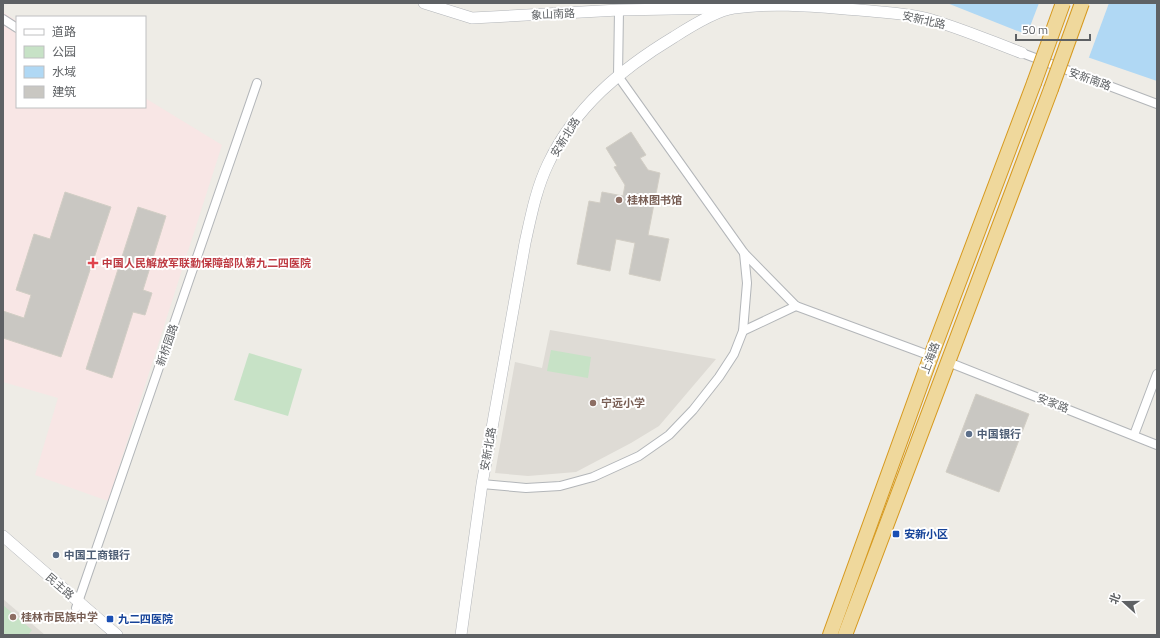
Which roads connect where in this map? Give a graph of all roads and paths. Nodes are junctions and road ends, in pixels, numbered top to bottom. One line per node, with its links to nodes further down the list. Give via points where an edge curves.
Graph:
1 (424, 3): 5 (street, 象山南路, via 472,18)
2 (1063, 3): 15 (highway, 上海路, bridge)
3 (1082, 3): 16 (highway, 上海路, bridge)
4 (732, 8): 5 (street, 象山南路); 8 (street, 安新北路, via 806,6 923,18); 9 (street, 安新北路, via 691,27 641,58)
5 (619, 10): 9 (street)
6 (3, 19): 7 (street)
7 (16, 27)
8 (1022, 53): 11 (street, 安新南路)
9 (618, 76): 12 (street); 20 (street, 安新北路, via 597,94 561,140 547,165 538,191 525,243)
10 (257, 83): 23 (street, 新桥园路)
11 (1157, 104)
12 (744, 253): 13 (street); 14 (street, via 747,283)
13 (796, 306): 14 (street); 15 (street)
14 (743, 331): 20 (street, via 734,354 693,410 669,435 638,456 593,477 560,486 526,488)
15 (931, 356): 27 (highway, 上海路)
16 (948, 362): 18 (street, 安家路); 28 (highway, 上海路)
17 (1157, 374): 18 (street)
18 (1134, 435): 19 (street, 安家路)
19 (1157, 445)
20 (482, 484): 26 (street, 安新北路)
21 (3, 536): 23 (street, 民主路)
22 (3, 545): 23 (street, 民主路)
23 (77, 604): 24 (street, 民主路); 25 (street, 民主路)
24 (108, 635)
25 (118, 635)
26 (461, 635)
27 (830, 635)
28 (845, 635)

